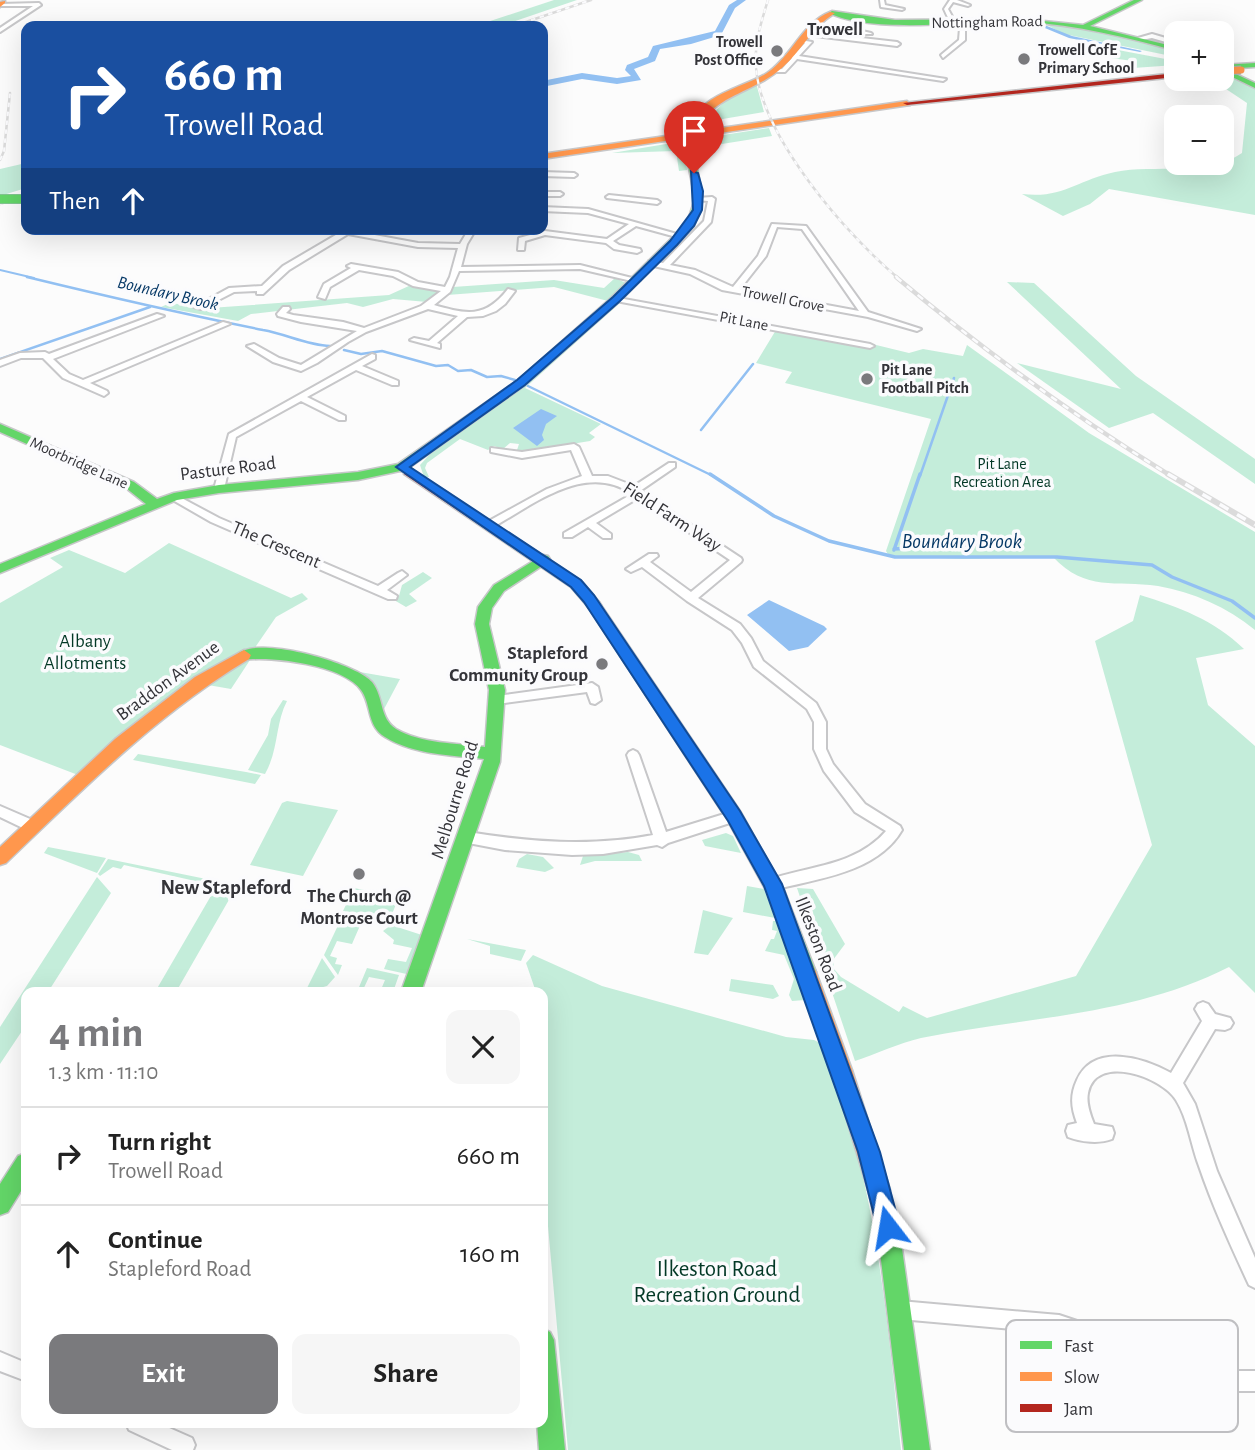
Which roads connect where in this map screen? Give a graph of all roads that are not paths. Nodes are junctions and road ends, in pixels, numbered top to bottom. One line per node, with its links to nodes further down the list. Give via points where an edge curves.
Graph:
1 (882, 0): 7 (street, via 884,6)
2 (952, 0): 5 (street); 8 (street, via 946,9)
3 (1139, 0): 9 (main road)
4 (3, 3): 10 (street, via 39,4)
5 (968, 5)
6 (831, 6): 8 (main road, Nottingham Road, via 885,22); 12 (main road)
7 (902, 9)
8 (954, 21): 9 (main road, Nottingham Road); 18 (street, via 963,28 962,40)
9 (1086, 25): 13 (main road, Nottingham Road)
10 (0, 30)
11 (865, 33): 14 (street)
12 (805, 38): 14 (street); 19 (main road)
13 (1141, 38): 15 (street, Nottingham Road); 17 (main road, Nottingham Road)
14 (852, 40): 16 (street)
15 (1164, 40)
16 (897, 44)
17 (1164, 45)
18 (943, 56)
19 (784, 63): 23 (street); 34 (main road, bridge, via 727,91 705,107 695,122 691,158)
20 (1236, 68): 24 (main road)
21 (1164, 73): 25 (main road, via 916,96)
22 (1164, 73): 26 (main road, via 889,105)
23 (943, 79)
24 (1255, 86)
25 (548, 150)
26 (548, 156)
27 (548, 174): 28 (street)
28 (574, 175)
29 (548, 194): 30 (street)
30 (560, 194)
31 (609, 197): 35 (street)
32 (0, 199): 33 (main road, bridge)
33 (21, 199)
34 (699, 199): 47 (main road, Pasture Road, via 695,218); 52 (street, via 712,200 709,217)
35 (627, 201): 36 (street); 40 (street)
36 (660, 203)
37 (21, 204): 38 (main road)
38 (0, 205)
39 (548, 209): 40 (street)
40 (610, 217): 41 (street)
41 (634, 225): 47 (street); 48 (street)
42 (342, 235): 56 (street, via 286,268)
43 (369, 235): 49 (street, via 418,245)
44 (469, 235): 49 (street)
45 (533, 235): 50 (street, via 522,240)
46 (548, 235): 48 (street)
47 (680, 236): 52 (main road, Pasture Road)
48 (608, 241): 51 (street)
49 (461, 246): 53 (street)
50 (521, 248)
51 (632, 252)
52 (659, 265): 54 (main road, Pasture Road); 57 (street, Trowell Grove)
53 (459, 269): 54 (street, via 514,272 580,267); 55 (street)
54 (636, 280): 60 (main road, Pasture Road)
55 (446, 289): 59 (street, via 354,267 327,286); 62 (street)
56 (261, 290): 61 (street, via 241,287)
57 (735, 290): 65 (street, Trowell Grove); 65 (street, via 762,256 775,224 808,229)
58 (511, 291): 64 (street, via 491,313)
59 (326, 294)
60 (616, 299): 72 (street, Pit Lane); 87 (main road, Pasture Road, via 521,383)
61 (205, 306)
62 (427, 306): 64 (street); 69 (street)
63 (271, 313): 69 (street, via 345,323)
64 (465, 314): 70 (street, via 435,345)
65 (864, 314): 68 (street, Trowell Grove)
66 (154, 317): 73 (street)
67 (220, 325): 78 (street)
68 (917, 329)
69 (363, 330): 71 (street, via 297,371 255,348)
70 (414, 340)
71 (268, 345)
72 (870, 346)
73 (50, 357): 75 (street, via 30,355); 78 (street, via 66,376)
74 (372, 357): 76 (street)
75 (0, 363)
76 (355, 366): 77 (street); 80 (street)
77 (395, 383)
78 (81, 384): 79 (street)
79 (103, 390)
80 (300, 397): 81 (street); 89 (street, via 232,436)
81 (342, 418)
82 (0, 428): 92 (main road, Moorbridge Lane, via 130,485)
83 (588, 445): 84 (street)
84 (574, 447): 85 (street, via 527,455); 88 (street)
85 (494, 450)
86 (672, 465): 90 (street)
87 (402, 467): 89 (main road, Pasture Road, via 358,477); 94 (main road, Ilkeston Road)
88 (588, 478): 90 (street, Field Farm Way, via 612,479); 94 (street, via 537,497)
89 (219, 489): 91 (main road, Pasture Road)
90 (636, 492): 93 (street); 105 (street, Field Farm Way, via 737,560)
91 (174, 497): 92 (main road, Pasture Road); 103 (street, The Crescent, via 215,520)
92 (155, 504): 100 (main road, Pasture Road)
93 (589, 523): 95 (street); 96 (street)
94 (491, 524): 98 (main road, Ilkeston Road)
95 (568, 536)
96 (607, 536)
97 (653, 556): 99 (street)
98 (543, 559): 106 (main road, Melbourne Road, via 499,588 485,607 482,624); 111 (main road, Ilkeston Road, via 589,598)
99 (643, 562): 101 (street); 105 (street)
100 (0, 569)
101 (631, 569)
102 (402, 575): 103 (street)
103 (380, 589): 104 (street, The Crescent)
104 (392, 596)
105 (691, 597): 116 (street, via 736,627 761,667 807,701 818,716 820,749 828,767 865,813 895,830 877,849 858,859)
106 (497, 700): 107 (street, via 592,687); 108 (main road, Melbourne Road)
107 (595, 701)
108 (493, 754): 112 (main road, Braddon Avenue, via 397,737 379,723 370,691 363,683 288,656 254,652 229,661 154,715); 113 (main road, Melbourne Road)
109 (633, 755): 114 (street, via 631,774)
110 (0, 811): 112 (street)
111 (734, 816): 114 (street); 116 (main road, Ilkeston Road)
112 (32, 826): 115 (main road, Braddon Avenue)
113 (468, 838): 114 (street, via 579,852); 117 (main road, Melbourne Road)
114 (662, 841)
115 (0, 858)
116 (773, 884): 124 (main road, Ilkeston Road, via 869,1152 888,1227)
117 (413, 987)
118 (1213, 1018): 119 (street)
119 (1173, 1085): 120 (street, via 1131,1064 1096,1069 1079,1092 1081,1132); 123 (street, via 1185,1102)
120 (1106, 1133)
121 (21, 1172): 122 (main road)
122 (0, 1204)
123 (1255, 1279)
124 (899, 1310): 125 (street); 132 (main road, Ilkeston Road)
125 (1013, 1320)
126 (0, 1361): 127 (street)
127 (21, 1370)
128 (548, 1415): 131 (main road)
129 (147, 1428): 130 (street, via 185,1445)
130 (182, 1450)
131 (552, 1450)
132 (917, 1450)

